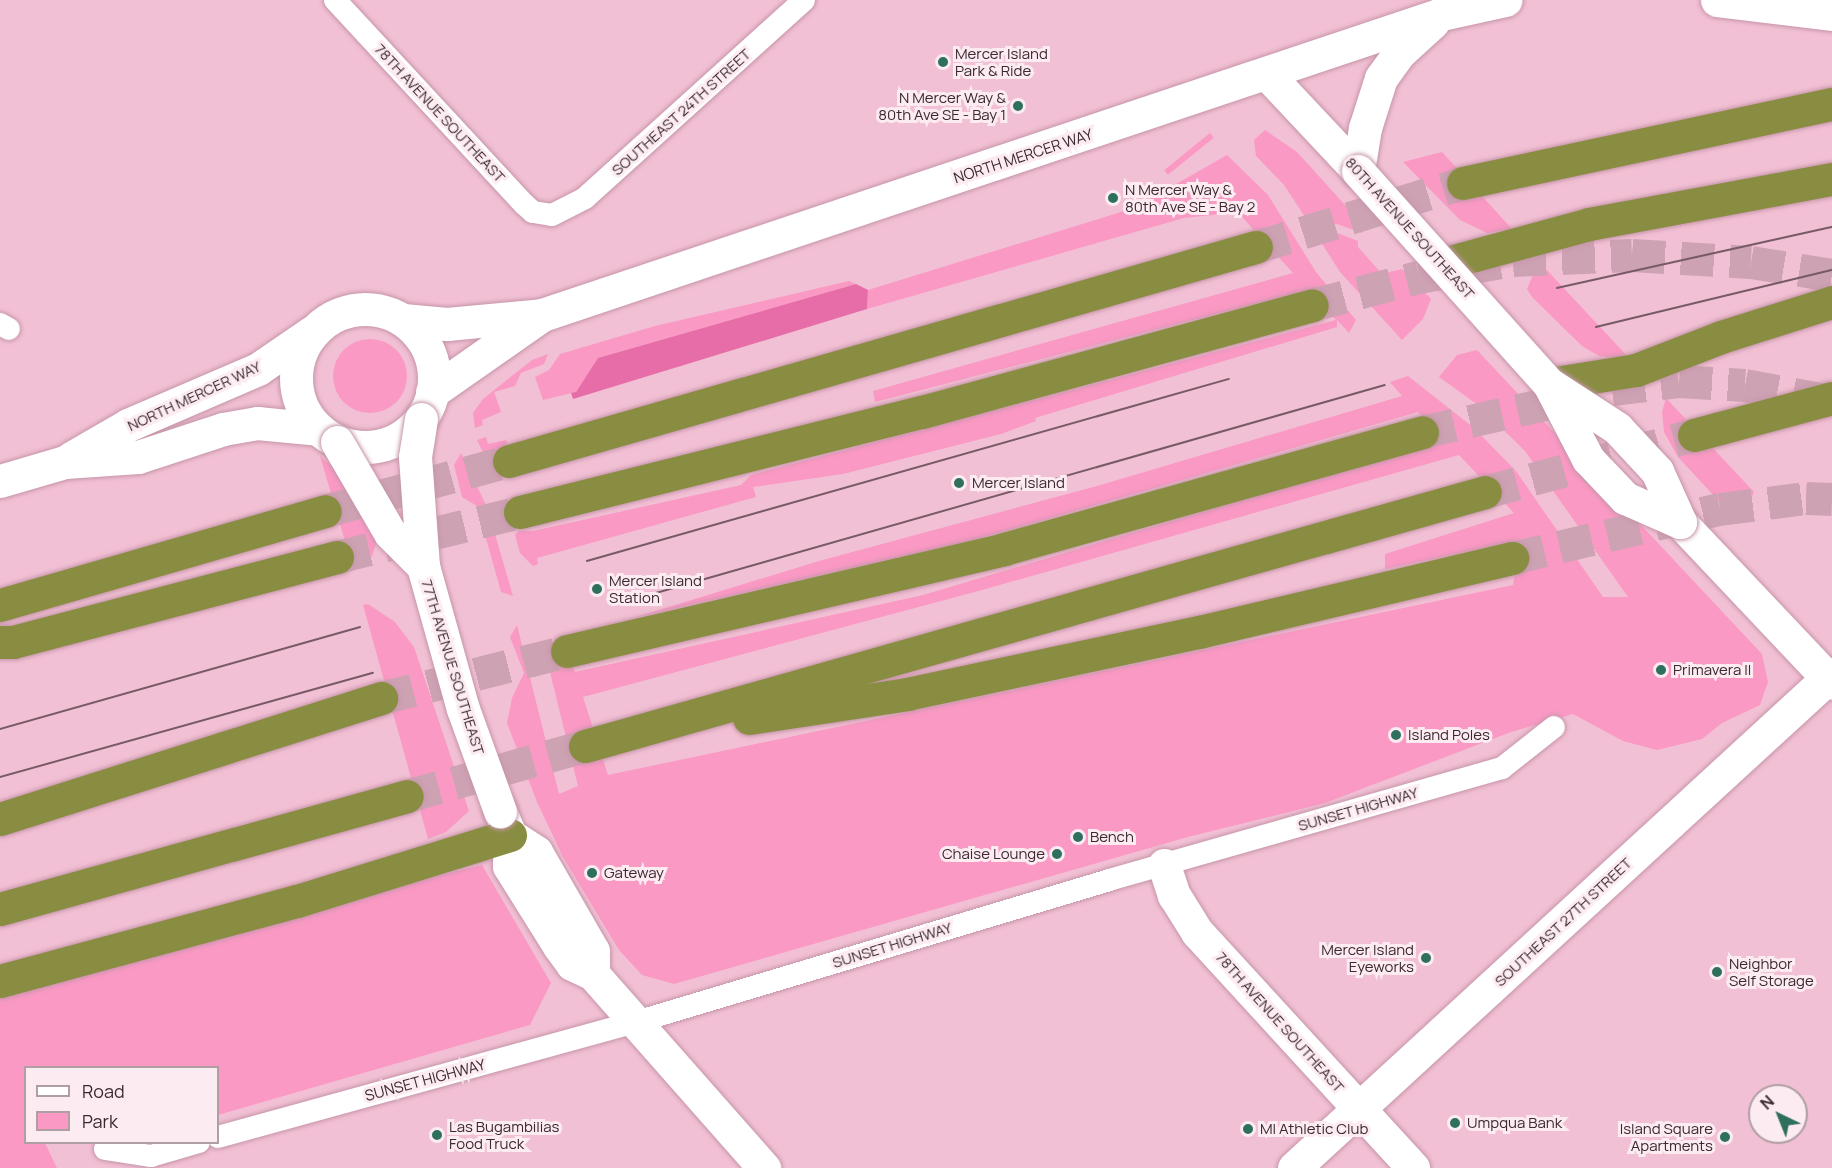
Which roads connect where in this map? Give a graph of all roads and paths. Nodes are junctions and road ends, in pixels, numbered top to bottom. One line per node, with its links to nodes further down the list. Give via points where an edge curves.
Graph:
1 (334, 0): 12 (street, 78TH AVENUE SOUTHEAST, via 524,204 534,212)
2 (804, 0): 12 (street, SOUTHEAST 24TH STREET, via 585,198)
3 (1505, 0): 5 (street, NORTH MERCER WAY)
4 (1717, 0): 6 (street)
5 (1441, 14): 7 (street, NORTH MERCER WAY); 9 (street, via 1399,53 1381,78 1365,128)
6 (1832, 14)
7 (1268, 75): 9 (street, 80TH AVENUE SOUTHEAST); 17 (street, NORTH MERCER WAY)
8 (1832, 104): 11 (highway)
9 (1358, 171): 14 (street, 80TH AVENUE SOUTHEAST, bridge)
10 (1832, 179): 14 (highway, via 1588,224)
11 (1463, 183)
12 (552, 215)
13 (1256, 247): 26 (highway)
14 (1442, 264): 20 (street, 80TH AVENUE SOUTHEAST, bridge)
15 (1832, 302): 20 (highway, via 1721,337 1636,370)
16 (1312, 305): 31 (highway, via 944,406)
17 (542, 315): 18 (street, NORTH MERCER WAY, via 447,324); 22 (street, NORTH MERCER WAY)
18 (403, 320): 19 (street, via 382,311 360,309 338,314); 22 (street, via 420,335 430,355 435,377)
19 (319, 326): 25 (street, via 305,343 297,365 296,388 303,411); 27 (street, NORTH MERCER WAY, via 258,369 128,425)
20 (1549, 384): 38 (street, 80TH AVENUE SOUTHEAST, bridge, via 1588,459 1625,498 1680,522)
21 (1832, 398): 24 (highway)
22 (427, 406): 25 (street, via 405,435 383,445 360,448); 34 (street, 77TH AVENUE SOUTHEAST, bridge, via 415,457)
23 (1422, 432): 37 (highway, via 1004,549)
24 (1694, 435)
25 (327, 436): 27 (street, NORTH MERCER WAY, via 257,423 223,429 138,456); 34 (street, 77TH AVENUE SOUTHEAST, bridge, via 390,533)
26 (509, 461)
27 (65, 462): 28 (street, NORTH MERCER WAY)
28 (0, 481)
29 (1485, 492): 33 (highway, via 594,744 907,693 1367,595)
30 (325, 511): 35 (highway)
31 (520, 512)
32 (338, 557): 36 (highway, via 13,642)
33 (1512, 558)
34 (423, 566): 43 (street, 77TH AVENUE SOUTHEAST, bridge, via 463,709)
35 (0, 605)
36 (0, 642)
37 (567, 651)
38 (1830, 679): 48 (street, SOUTHEAST 27TH STREET)
39 (381, 698): 42 (highway)
40 (1554, 727): 44 (street, SUNSET HIGHWAY, via 1502,768)
41 (407, 796): 45 (highway)
42 (0, 819)
43 (505, 823): 46 (highway, via 297,901); 47 (street, via 536,852 593,951 592,974)
44 (1164, 865): 47 (street, SUNSET HIGHWAY); 48 (street, 78TH AVENUE SOUTHEAST, via 1174,895 1197,932)
45 (0, 909)
46 (0, 981)
47 (633, 1023): 49 (street, SUNSET HIGHWAY); 52 (street)
48 (1360, 1110): 53 (street, SOUTHEAST 27TH STREET); 54 (street, 78TH AVENUE SOUTHEAST)
49 (219, 1137)
50 (195, 1144): 51 (street, via 151,1156)
51 (105, 1149)
52 (764, 1168)
53 (1294, 1168)
54 (1413, 1168)

